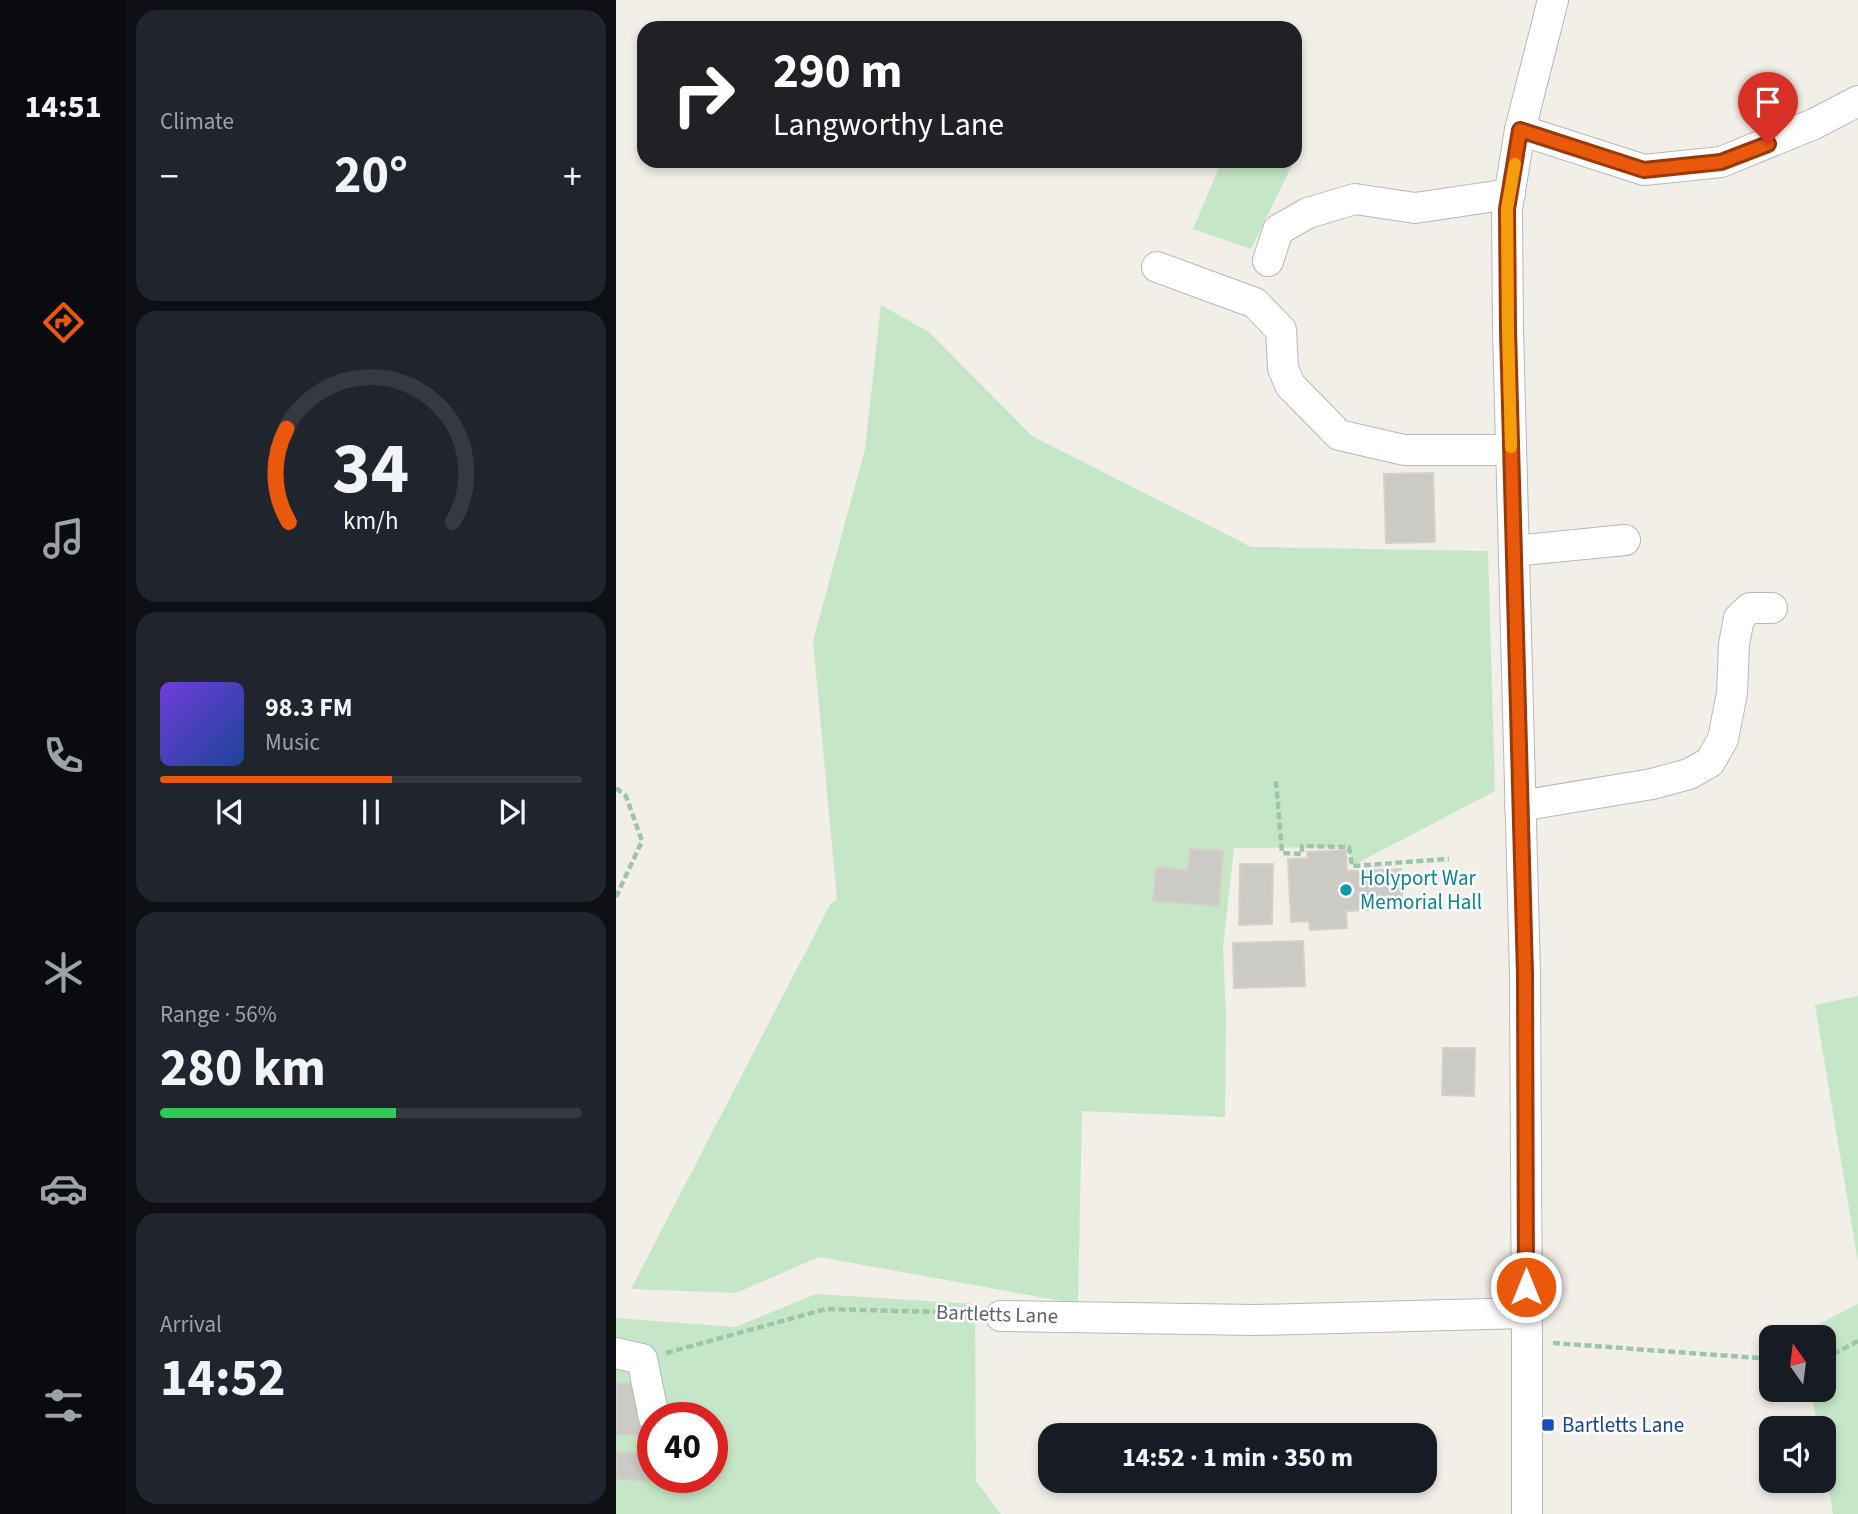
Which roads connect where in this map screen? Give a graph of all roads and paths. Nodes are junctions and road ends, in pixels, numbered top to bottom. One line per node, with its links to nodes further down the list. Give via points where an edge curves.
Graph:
1 (1553, 0): 3 (street)
2 (1858, 101): 3 (street, via 1721,162 1657,169 1644,170)
3 (1520, 130): 4 (street)
4 (1510, 194): 5 (street, via 1415,208 1355,199 1308,213 1278,230); 7 (street)
5 (1268, 261)
6 (1157, 267): 7 (street, via 1255,303 1281,330 1283,368 1290,385 1339,435 1404,450)
7 (1511, 450): 9 (street)
8 (1625, 541): 9 (street)
9 (1514, 551): 13 (street)
10 (1772, 608): 13 (street, via 1750,608 1739,618 1723,739 1710,762 1689,774 1652,783)
11 (1276, 781): 14 (path, via 1282,853 1302,854 1302,846 1349,847 1352,866)
12 (616, 788): 15 (path, via 626,796 642,841)
13 (1520, 806): 17 (street)
14 (1449, 859)
15 (616, 897)
16 (1002, 1316): 17 (street, Bartletts Lane); 20 (path, Bartletts Lane, via 826,1309)
17 (1527, 1327): 21 (path); 23 (street)
18 (1858, 1341): 19 (path)
19 (1836, 1353)
20 (629, 1356): 22 (street)
21 (1759, 1357)
22 (648, 1402)
23 (1527, 1514)

